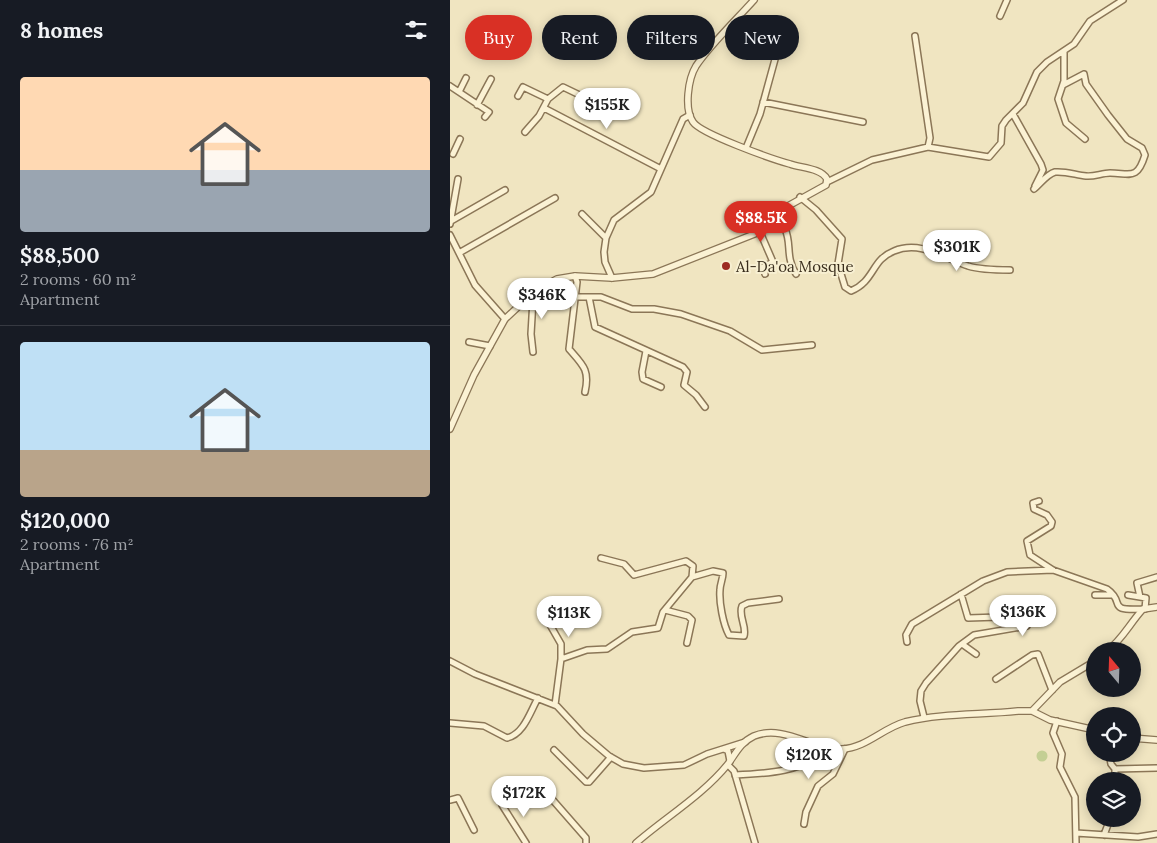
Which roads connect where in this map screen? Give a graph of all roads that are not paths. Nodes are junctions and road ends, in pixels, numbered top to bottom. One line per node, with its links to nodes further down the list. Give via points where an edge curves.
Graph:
1 (754, 0): 4 (street)
2 (1008, 0): 5 (street)
3 (1123, 0): 8 (street, via 1090,21 1074,44)
4 (741, 15)
5 (1000, 16)
6 (725, 33): 22 (street, via 696,67 689,93)
7 (915, 36): 28 (street, via 930,138)
8 (1064, 51): 12 (street); 21 (street, via 1037,72 1023,103)
9 (775, 60): 18 (street)
10 (466, 78): 14 (street)
11 (491, 79): 19 (street)
12 (1063, 85): 21 (street, via 1084,74 1086,84 1108,115 1127,139 1142,148 1145,155 1142,164 1133,174 1088,176 1056,172 1034,189 1042,170 1041,164); 27 (street, via 1058,99 1066,123)
13 (450, 86): 14 (street)
14 (459, 92): 19 (street)
15 (518, 96): 16 (street, via 523,87)
16 (548, 99): 17 (street, via 563,87); 20 (street)
17 (598, 101)
18 (763, 102): 24 (street); 29 (street)
19 (477, 105): 23 (street, via 489,112)
20 (544, 108): 25 (street); 31 (street)
21 (1012, 114): 28 (street, via 1002,126 1001,144 989,157)
22 (690, 116): 29 (street, via 702,131); 31 (street, via 683,119)
23 (485, 117)
24 (863, 122)
25 (525, 132)
26 (460, 139): 30 (street)
27 (1085, 139)
28 (928, 147): 33 (street, via 872,160)
29 (746, 148): 33 (street, via 777,161 822,173)
30 (454, 154)
31 (661, 169): 42 (street, via 651,192 614,220)
32 (458, 179): 38 (street)
33 (827, 182): 36 (street)
34 (505, 190): 38 (street)
35 (555, 198): 43 (street)
36 (800, 198): 39 (street, via 779,211); 44 (street, via 816,210 842,239 838,264 845,288 851,291 868,280 874,264 893,251 907,247 921,248 969,266)
37 (582, 214): 42 (street)
38 (450, 223)
39 (770, 223): 40 (street); 46 (street, via 785,229 789,239 786,247 790,264)
40 (760, 232): 45 (street, via 774,262 764,267); 48 (street, via 653,274)
41 (450, 235): 43 (street)
42 (606, 238): 48 (street, via 604,262)
43 (459, 254): 52 (street, via 475,285)
44 (1010, 270)
45 (765, 274)
46 (796, 274)
47 (575, 276): 48 (street); 49 (street, via 557,279); 50 (street)
48 (612, 278)
49 (530, 296): 52 (street); 57 (street, via 533,300)
50 (575, 297): 51 (street); 59 (street, via 570,349 585,368 588,378)
51 (589, 297): 54 (street, via 601,297 632,309 654,308 681,314 730,331 762,350); 56 (street, via 594,327)
52 (505, 319): 55 (street)
53 (469, 342): 55 (street)
54 (812, 345)
55 (490, 346): 61 (street)
56 (646, 350): 58 (street, via 643,379); 60 (street, via 686,369 684,385)
57 (533, 352)
58 (661, 387)
59 (585, 392)
60 (705, 407)
61 (450, 429)
62 (1038, 501): 64 (street, via 1033,503 1034,509 1047,515 1051,526 1027,542 1030,554)
63 (601, 558): 65 (street, via 624,564 634,575 690,562 694,570)
64 (1053, 570): 67 (street, via 1007,572); 70 (street, via 1107,589)
65 (692, 577): 72 (street, via 713,571 723,573 721,600 729,635 744,636 742,606); 75 (street)
66 (1157, 577): 71 (street, via 1137,583)
67 (961, 594): 77 (street, via 912,624 906,636); 80 (street, via 968,618 999,617 1007,612 1008,604 1019,600 1025,602 1028,617 1027,626 974,635)
68 (1128, 594): 71 (street)
69 (1095, 595): 70 (street)
70 (1112, 595): 74 (street, via 1118,607 1124,610)
71 (1140, 597): 74 (street, via 1146,598)
72 (778, 599)
73 (1157, 607): 74 (street)
74 (1144, 609): 78 (street)
75 (665, 610): 79 (street, via 692,620); 82 (street, via 654,631 632,632 607,649 587,650)
76 (549, 623): 82 (street, via 561,644)
77 (907, 642)
78 (1118, 642)
79 (687, 643)
80 (962, 644): 81 (street); 90 (street, via 921,691)
81 (976, 654)
82 (561, 659): 88 (street)
83 (450, 661): 87 (street)
84 (1086, 666): 86 (street)
85 (996, 679): 86 (street, via 1038,654)
86 (1052, 690): 89 (street)
87 (538, 698): 88 (street); 92 (street, via 523,726 512,737 507,738 484,726)
88 (555, 705): 101 (street)
89 (1032, 711): 90 (street); 91 (street)
90 (924, 717): 99 (street, via 902,723)
91 (1057, 721): 93 (street); 114 (street, via 1053,733 1062,754 1060,767 1075,797)
92 (450, 723)
93 (1086, 728)
94 (1141, 739): 95 (street)
95 (1157, 740)
96 (745, 742): 97 (street, via 758,735 773,733); 98 (street); 103 (street)
97 (827, 747): 99 (street); 107 (street, via 800,766 775,772)
98 (724, 748): 101 (street, via 684,765 668,768 633,766); 103 (street, via 728,751)
99 (845, 749): 111 (street, via 833,774 818,786)
100 (554, 750): 101 (street, via 586,782 590,782)
101 (611, 757)
102 (1111, 762): 105 (street)
103 (729, 763): 107 (street); 119 (street, via 672,816)
104 (1157, 768): 105 (street)
105 (1116, 769): 106 (street)
106 (1116, 772)
107 (735, 775): 120 (street)
108 (551, 798): 118 (street, via 586,838)
109 (450, 800): 113 (street, via 458,798)
110 (502, 804): 117 (street)
111 (804, 824)
112 (1107, 827): 116 (street)
113 (474, 830)
114 (1076, 833): 116 (street); 121 (street)
115 (1157, 834): 116 (street, via 1138,837)
116 (1104, 835)
117 (526, 843)
118 (586, 843)
119 (636, 843)
120 (755, 843)
121 (1076, 843)

